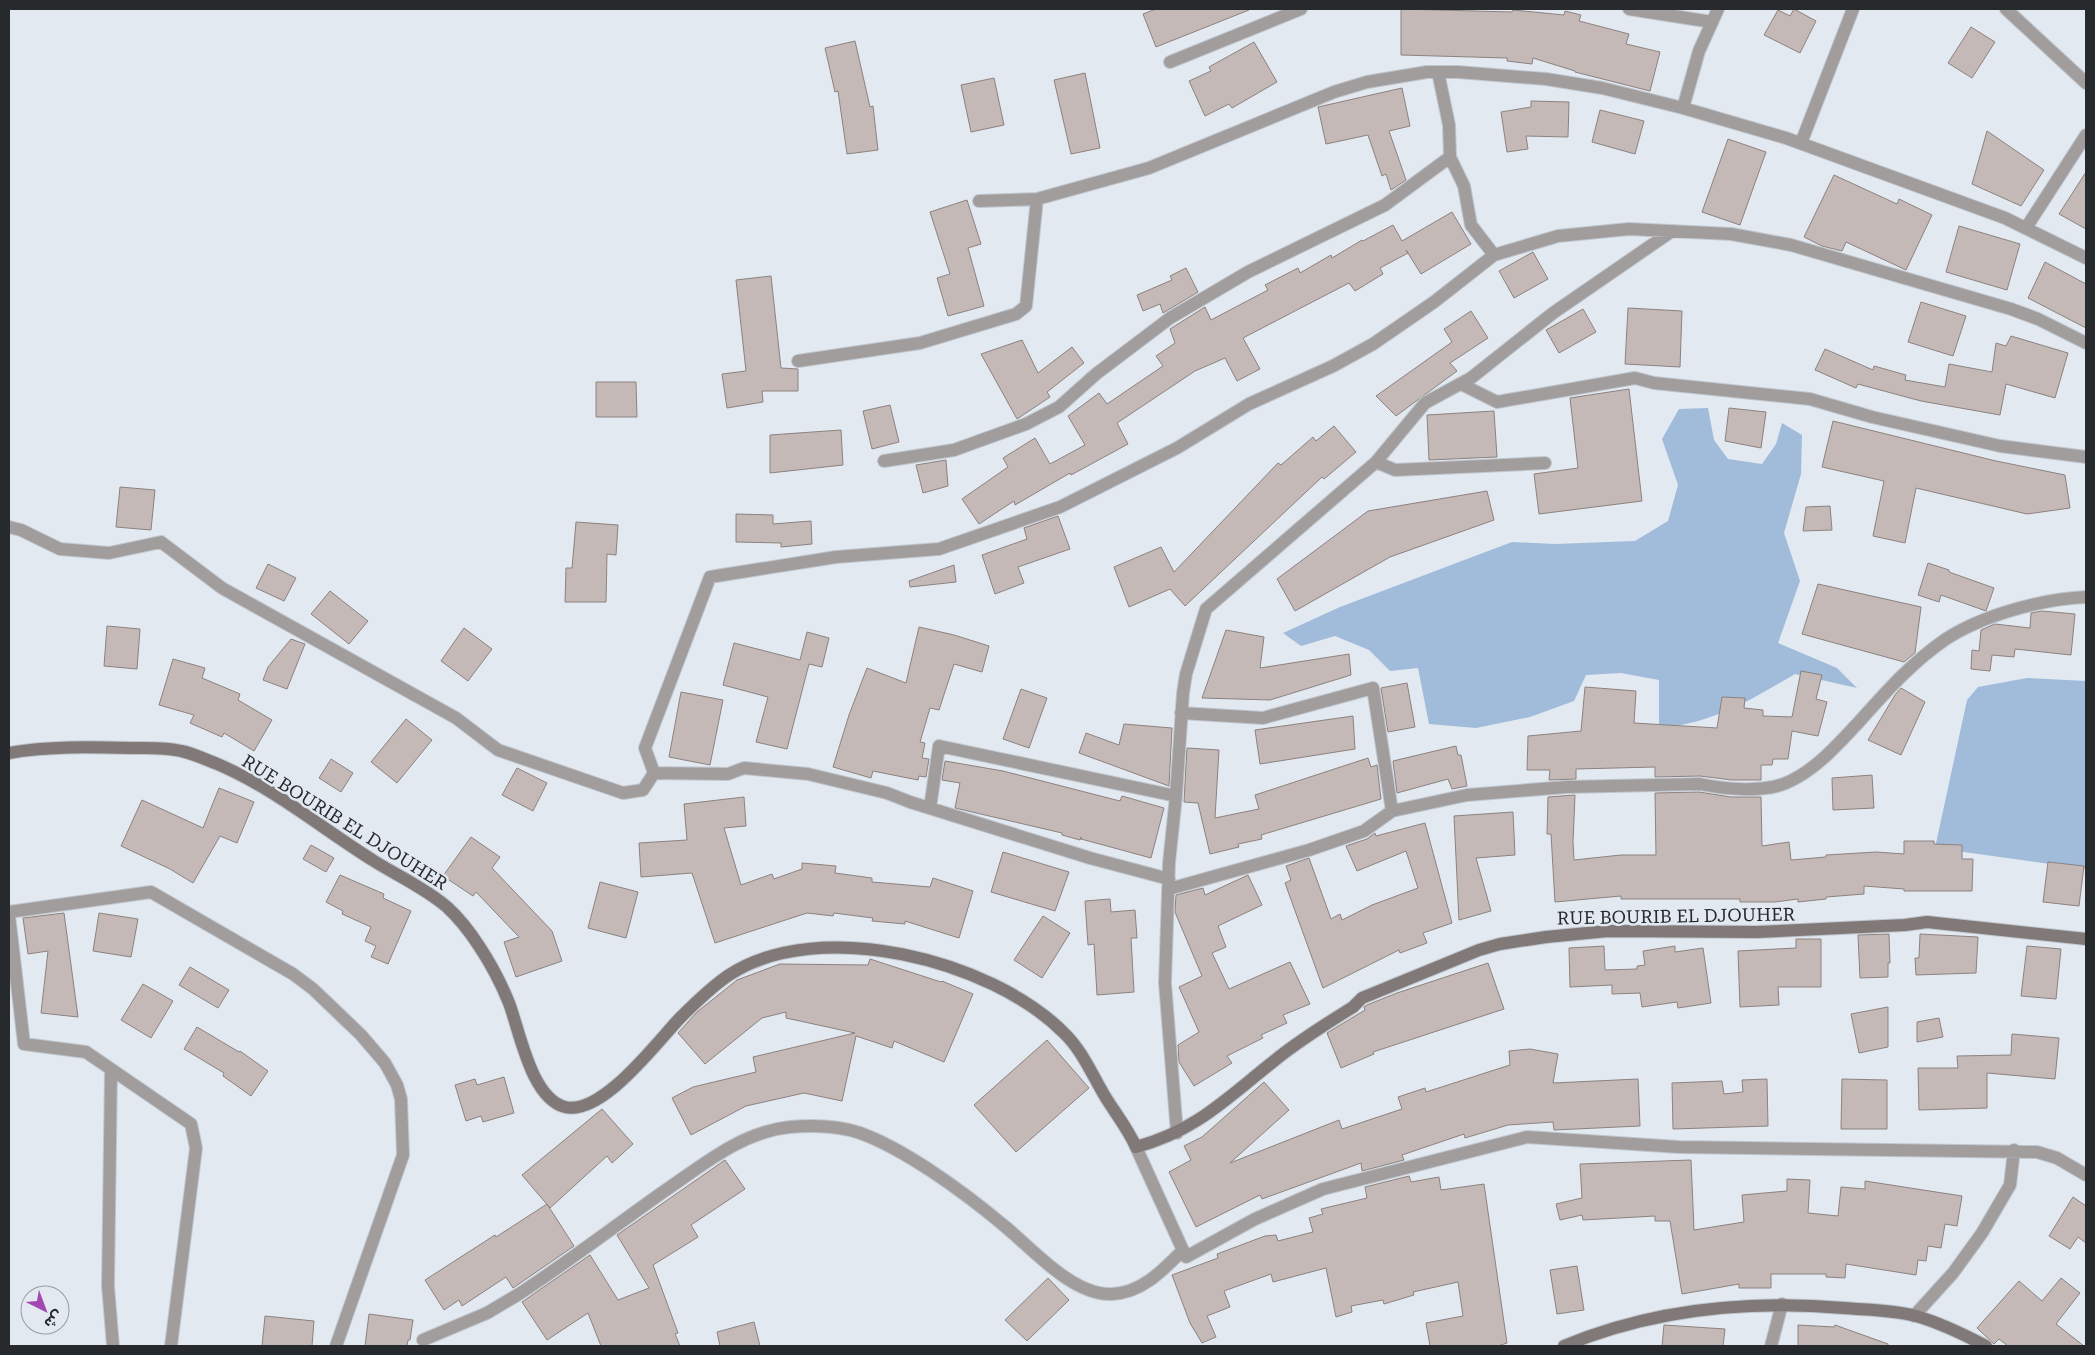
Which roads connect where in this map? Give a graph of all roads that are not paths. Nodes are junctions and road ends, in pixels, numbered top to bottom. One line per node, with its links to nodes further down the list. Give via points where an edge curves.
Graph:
1 (1301, 9): 7 (street)
2 (1629, 9): 6 (street)
3 (1718, 9): 6 (street)
4 (1853, 9): 12 (street)
5 (2006, 9): 9 (street)
6 (1712, 22): 10 (street, via 1699,51)
7 (1170, 62)
8 (1438, 72): 10 (street, via 1546,79 1602,88); 13 (street, via 1449,125); 14 (street, via 1385,78 1334,92 1149,168)
9 (2086, 83)
10 (1683, 108): 12 (street)
11 (2086, 135): 16 (street)
12 (1801, 143): 16 (street)
13 (1450, 156): 18 (street, via 1464,186 1472,225); 24 (street, via 1385,205 1248,272 1170,318 1096,374 1059,407 1026,424 954,450)
14 (1037, 199): 15 (street); 21 (street, via 1026,306 1016,314 920,343)
15 (979, 201)
16 (2026, 228): 19 (street)
17 (1672, 231): 18 (street, via 1629,229 1558,236); 20 (street, via 1731,234 1800,248 2011,309); 22 (street, via 1553,313)
18 (1494, 255): 31 (street, via 1373,344 1249,404 1177,448 1060,507 938,550 836,556 710,577 645,748)
19 (2086, 258)
20 (2086, 344)
21 (798, 361)
22 (1461, 384): 23 (street, via 1497,402 1634,378 1654,383 1810,399 1872,417 2000,446); 25 (street, via 1425,403)
23 (2086, 457)
24 (884, 460)
25 (1376, 462): 26 (street, via 1395,470); 29 (street, via 1206,609 1186,674)
26 (1545, 463)
27 (9, 527): 31 (street, via 60,549 109,553 161,542 222,588 456,718 498,750 623,792 643,790)
28 (2086, 597): 34 (street, via 2054,600 2005,613 1947,639 1897,680 1821,760 1801,776 1784,784 1746,789 1700,784 1534,789 1467,794)
29 (1181, 714): 32 (street); 34 (street, via 1263,718 1373,688)
30 (9, 753): 40 (main road, RUE BOURIB EL DJOUHER, via 42,749 181,750 238,773 275,795 448,908 477,943 500,982 536,1080 552,1101 562,1106 588,1106 603,1096 710,989 731,974 779,954 839,947 880,951 943,964 989,982 1028,1004 1075,1044)
31 (654, 773): 33 (street, via 728,774 744,768 808,774 887,793)
32 (1176, 796): 33 (street, via 939,746); 35 (street)
33 (930, 808): 35 (street)
34 (1392, 811): 35 (street, via 1364,831 1309,850)
35 (1169, 884): 39 (street, via 1165,983)
36 (9, 913): 38 (street, via 24,1044 86,1052); 50 (street, via 151,892 293,974 313,989 384,1063 401,1099 403,1155)
37 (2086, 939): 39 (main road, RUE BOURIB EL DJOUHER, via 1926,922 1758,932 1590,932 1500,944 1362,998 1275,1059 1208,1115)
38 (111, 1069): 48 (street, via 108,1286); 49 (street, via 191,1124 196,1148)
39 (1177, 1133): 40 (main road, RUE BOURIB EL DJOUHER)
40 (1136, 1147): 43 (street)
41 (2014, 1150): 42 (street, via 2057,1158); 43 (street, via 1679,1147 1527,1137 1324,1189 1255,1219 1186,1257); 45 (street, via 2010,1185 1982,1233 1953,1273)
42 (2086, 1175)
43 (1183, 1250): 46 (street, via 1136,1289 1111,1294 1089,1290 1057,1271 965,1196 891,1148 848,1130 791,1127 740,1141 519,1294 487,1313)
44 (1782, 1304): 45 (main road, via 1879,1310); 47 (main road, via 1690,1310 1634,1323); 52 (street)
45 (1914, 1316): 53 (main road, via 1948,1327)
46 (423, 1340)
47 (1591, 1342): 51 (main road)
48 (113, 1346)
49 (171, 1346)
50 (336, 1346)
51 (1564, 1346)
52 (1771, 1346)
53 (1986, 1346)

